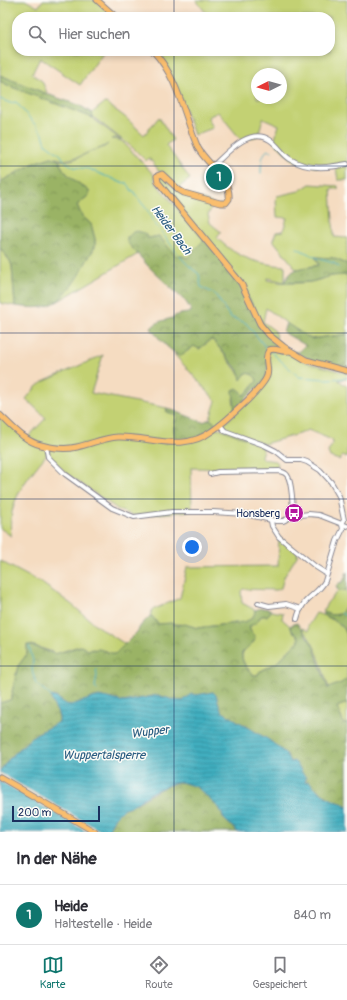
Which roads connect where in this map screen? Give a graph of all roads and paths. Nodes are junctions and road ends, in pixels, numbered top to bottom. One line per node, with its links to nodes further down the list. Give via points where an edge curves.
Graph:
1 (97, 0): 2 (main road)
2 (110, 12)
3 (157, 56): 5 (main road, via 171,78 198,148)
4 (347, 164): 5 (street, via 320,168 297,162 289,159 270,139 260,136 242,141)
5 (213, 166): 6 (main road, via 226,184 229,194 225,203 179,190 160,174 157,176 158,182 241,283 262,326 274,340)
6 (289, 350): 7 (main road, via 312,362); 9 (main road, via 269,350 266,357 267,375 262,384)
7 (347, 371)
8 (0, 415): 10 (main road, via 26,439)
9 (220, 425): 10 (main road, via 193,441 165,443 118,437 76,448); 14 (street, via 225,431 264,445 287,460 301,460 320,470 339,496 344,520)
10 (46, 446): 13 (street, via 48,457 65,474 101,501 127,515 142,517 160,513 213,512 245,514)
11 (210, 474): 12 (street, via 279,471 286,473 290,483)
12 (293, 516): 13 (street); 14 (street, via 314,514)
13 (271, 521): 16 (street, via 279,537)
14 (342, 524): 15 (street); 16 (street, via 343,529)
15 (347, 526)
16 (328, 574): 18 (street, via 322,586 308,597)
17 (258, 603): 18 (street, via 269,606 286,604)
18 (300, 609): 19 (street)
19 (297, 619)
20 (0, 777): 21 (main road)
21 (95, 832)

